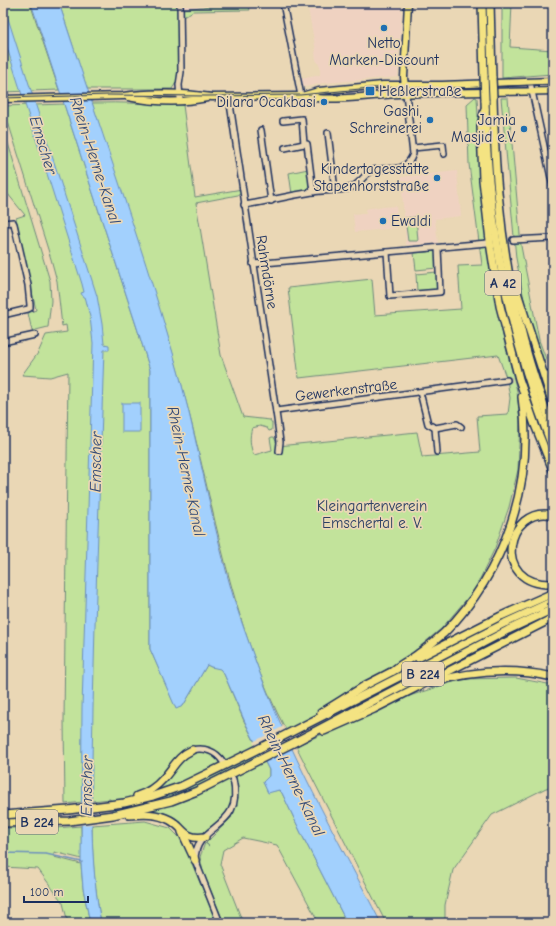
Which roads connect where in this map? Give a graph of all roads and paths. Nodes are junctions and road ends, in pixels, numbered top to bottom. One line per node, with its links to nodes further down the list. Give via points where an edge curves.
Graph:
1 (180, 3): 15 (street)
2 (283, 3): 14 (street)
3 (408, 3): 10 (main road)
4 (482, 3): 18 (highway, A 42, bridge)
5 (490, 3): 7 (highway, A 42)
6 (494, 3): 7 (highway)
7 (491, 25): 32 (highway, A 42, bridge, via 496,167)
8 (553, 80): 9 (main road)
9 (530, 82): 10 (main road); 11 (street)
10 (405, 84): 13 (main road); 14 (main road, via 330,89)
11 (531, 91): 12 (main road); 13 (main road); 26 (street)
12 (553, 91)
13 (406, 94): 14 (main road, via 315,99); 24 (street)
14 (301, 96): 16 (main road)
15 (180, 97): 16 (main road); 17 (main road)
16 (229, 97): 30 (street, Rahmdörne)
17 (3, 99)
18 (485, 109): 42 (highway, via 481,134 491,249 505,327); 52 (highway, A 42, via 489,181 503,283 531,390)
19 (283, 121): 22 (street, via 302,119)
20 (261, 130): 29 (street)
21 (328, 133): 27 (street)
22 (304, 144): 23 (street); 28 (street, via 307,144)
23 (285, 148)
24 (413, 148): 25 (street, via 443,145); 27 (street, via 411,159 404,166 373,170 353,186)
25 (444, 154)
26 (553, 187)
27 (335, 190): 28 (street)
28 (313, 192): 29 (street)
29 (271, 201): 30 (street)
30 (244, 205): 38 (street, Rahmdörne)
31 (3, 223): 39 (street, via 10,221 14,224 28,285 30,308)
32 (502, 228): 44 (highway, via 518,295); 51 (highway, A 42, via 513,294 527,354)
33 (553, 238): 34 (street)
34 (513, 240)
35 (487, 243): 36 (street)
36 (438, 248): 37 (street); 37 (street, via 440,292 390,296)
37 (387, 252): 38 (street)
38 (253, 264): 48 (street, Rahmdörne)
39 (3, 315)
40 (35, 335): 41 (street)
41 (3, 342)
42 (520, 379): 55 (highway); 62 (highway, via 526,430 524,467 506,540 484,583 456,621 418,654)
43 (507, 380): 45 (street, Gewerkenstraße)
44 (548, 389): 46 (highway); 47 (highway)
45 (420, 392): 48 (street, Gewerkenstraße); 50 (street, Gewerkenstraße, via 428,424)
46 (553, 399)
47 (553, 404)
48 (276, 411): 53 (street, Rahmdörne)
49 (461, 427): 50 (street, via 457,424)
50 (435, 428): 54 (street, Gewerkenstraße)
51 (553, 429)
52 (553, 449)
53 (279, 451)
54 (437, 452)
55 (553, 470)
56 (553, 515): 57 (highway, via 540,514 523,523 516,530 510,548 514,566 520,574 536,583)
57 (553, 584)
58 (553, 593): 62 (highway, via 501,616)
59 (553, 601): 65 (highway, B 224)
60 (553, 609): 66 (highway, B 224, via 508,630)
61 (553, 618): 64 (highway)
62 (393, 671): 65 (highway, via 335,703)
63 (553, 677): 64 (highway, via 519,673 482,673 452,678)
64 (414, 689): 66 (highway)
65 (298, 729): 70 (highway, B 224, via 175,789 136,801)
66 (294, 743): 72 (highway, B 224, via 184,796)
67 (192, 750): 68 (street, via 210,751 218,755); 70 (highway, via 184,753 152,790 133,798)
68 (223, 762)
69 (232, 779): 75 (street, via 235,794 232,810)
70 (100, 806): 71 (highway, B 224)
71 (3, 815)
72 (113, 815): 73 (highway, B 224, via 69,821); 74 (highway, via 156,815 170,820)
73 (3, 823)
74 (180, 828): 75 (highway, via 192,837); 76 (highway)
75 (204, 837): 76 (street, via 197,848)
76 (195, 860): 77 (street)
77 (220, 923)

